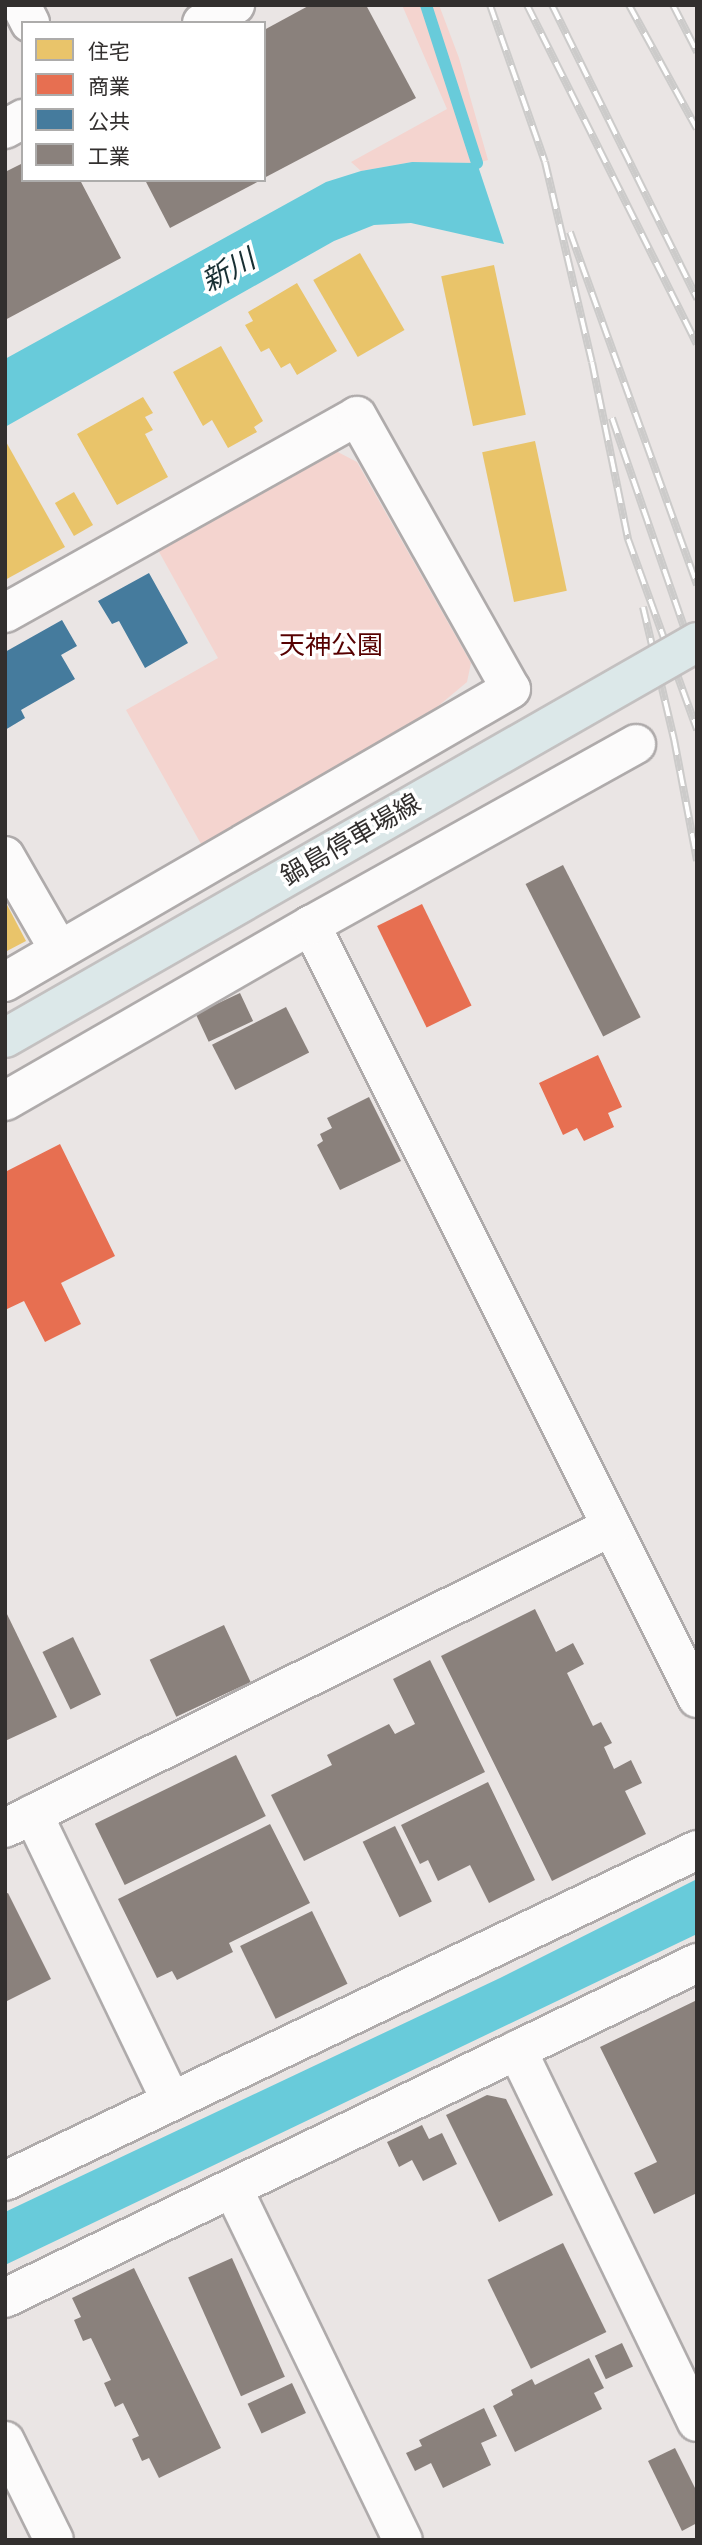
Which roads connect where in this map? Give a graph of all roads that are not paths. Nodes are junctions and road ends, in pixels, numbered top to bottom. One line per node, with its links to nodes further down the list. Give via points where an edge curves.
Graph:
1 (21, 5): 3 (street)
2 (235, 5): 4 (street)
3 (29, 21)
4 (206, 21)
5 (21, 120): 6 (street)
6 (5, 129)
7 (5, 613): 12 (street, via 357,416 511,689)
8 (697, 642): 14 (main road, 鍋島停車場線, bridge)
9 (636, 744): 11 (street)
10 (5, 856): 12 (street)
11 (311, 925): 15 (street); 16 (street)
12 (59, 950): 13 (street)
13 (5, 982)
14 (5, 1038)
15 (5, 1101)
16 (611, 1527): 17 (street); 18 (street)
17 (697, 1698)
18 (19, 1821): 22 (street)
19 (697, 1850): 22 (street)
20 (697, 1963): 21 (street)
21 (517, 2050): 24 (street); 26 (street)
22 (171, 2101): 23 (street)
23 (5, 2181)
24 (233, 2189): 25 (street); 29 (street)
25 (5, 2298)
26 (697, 2422)
27 (5, 2441): 28 (street)
28 (54, 2540)
29 (403, 2540)

